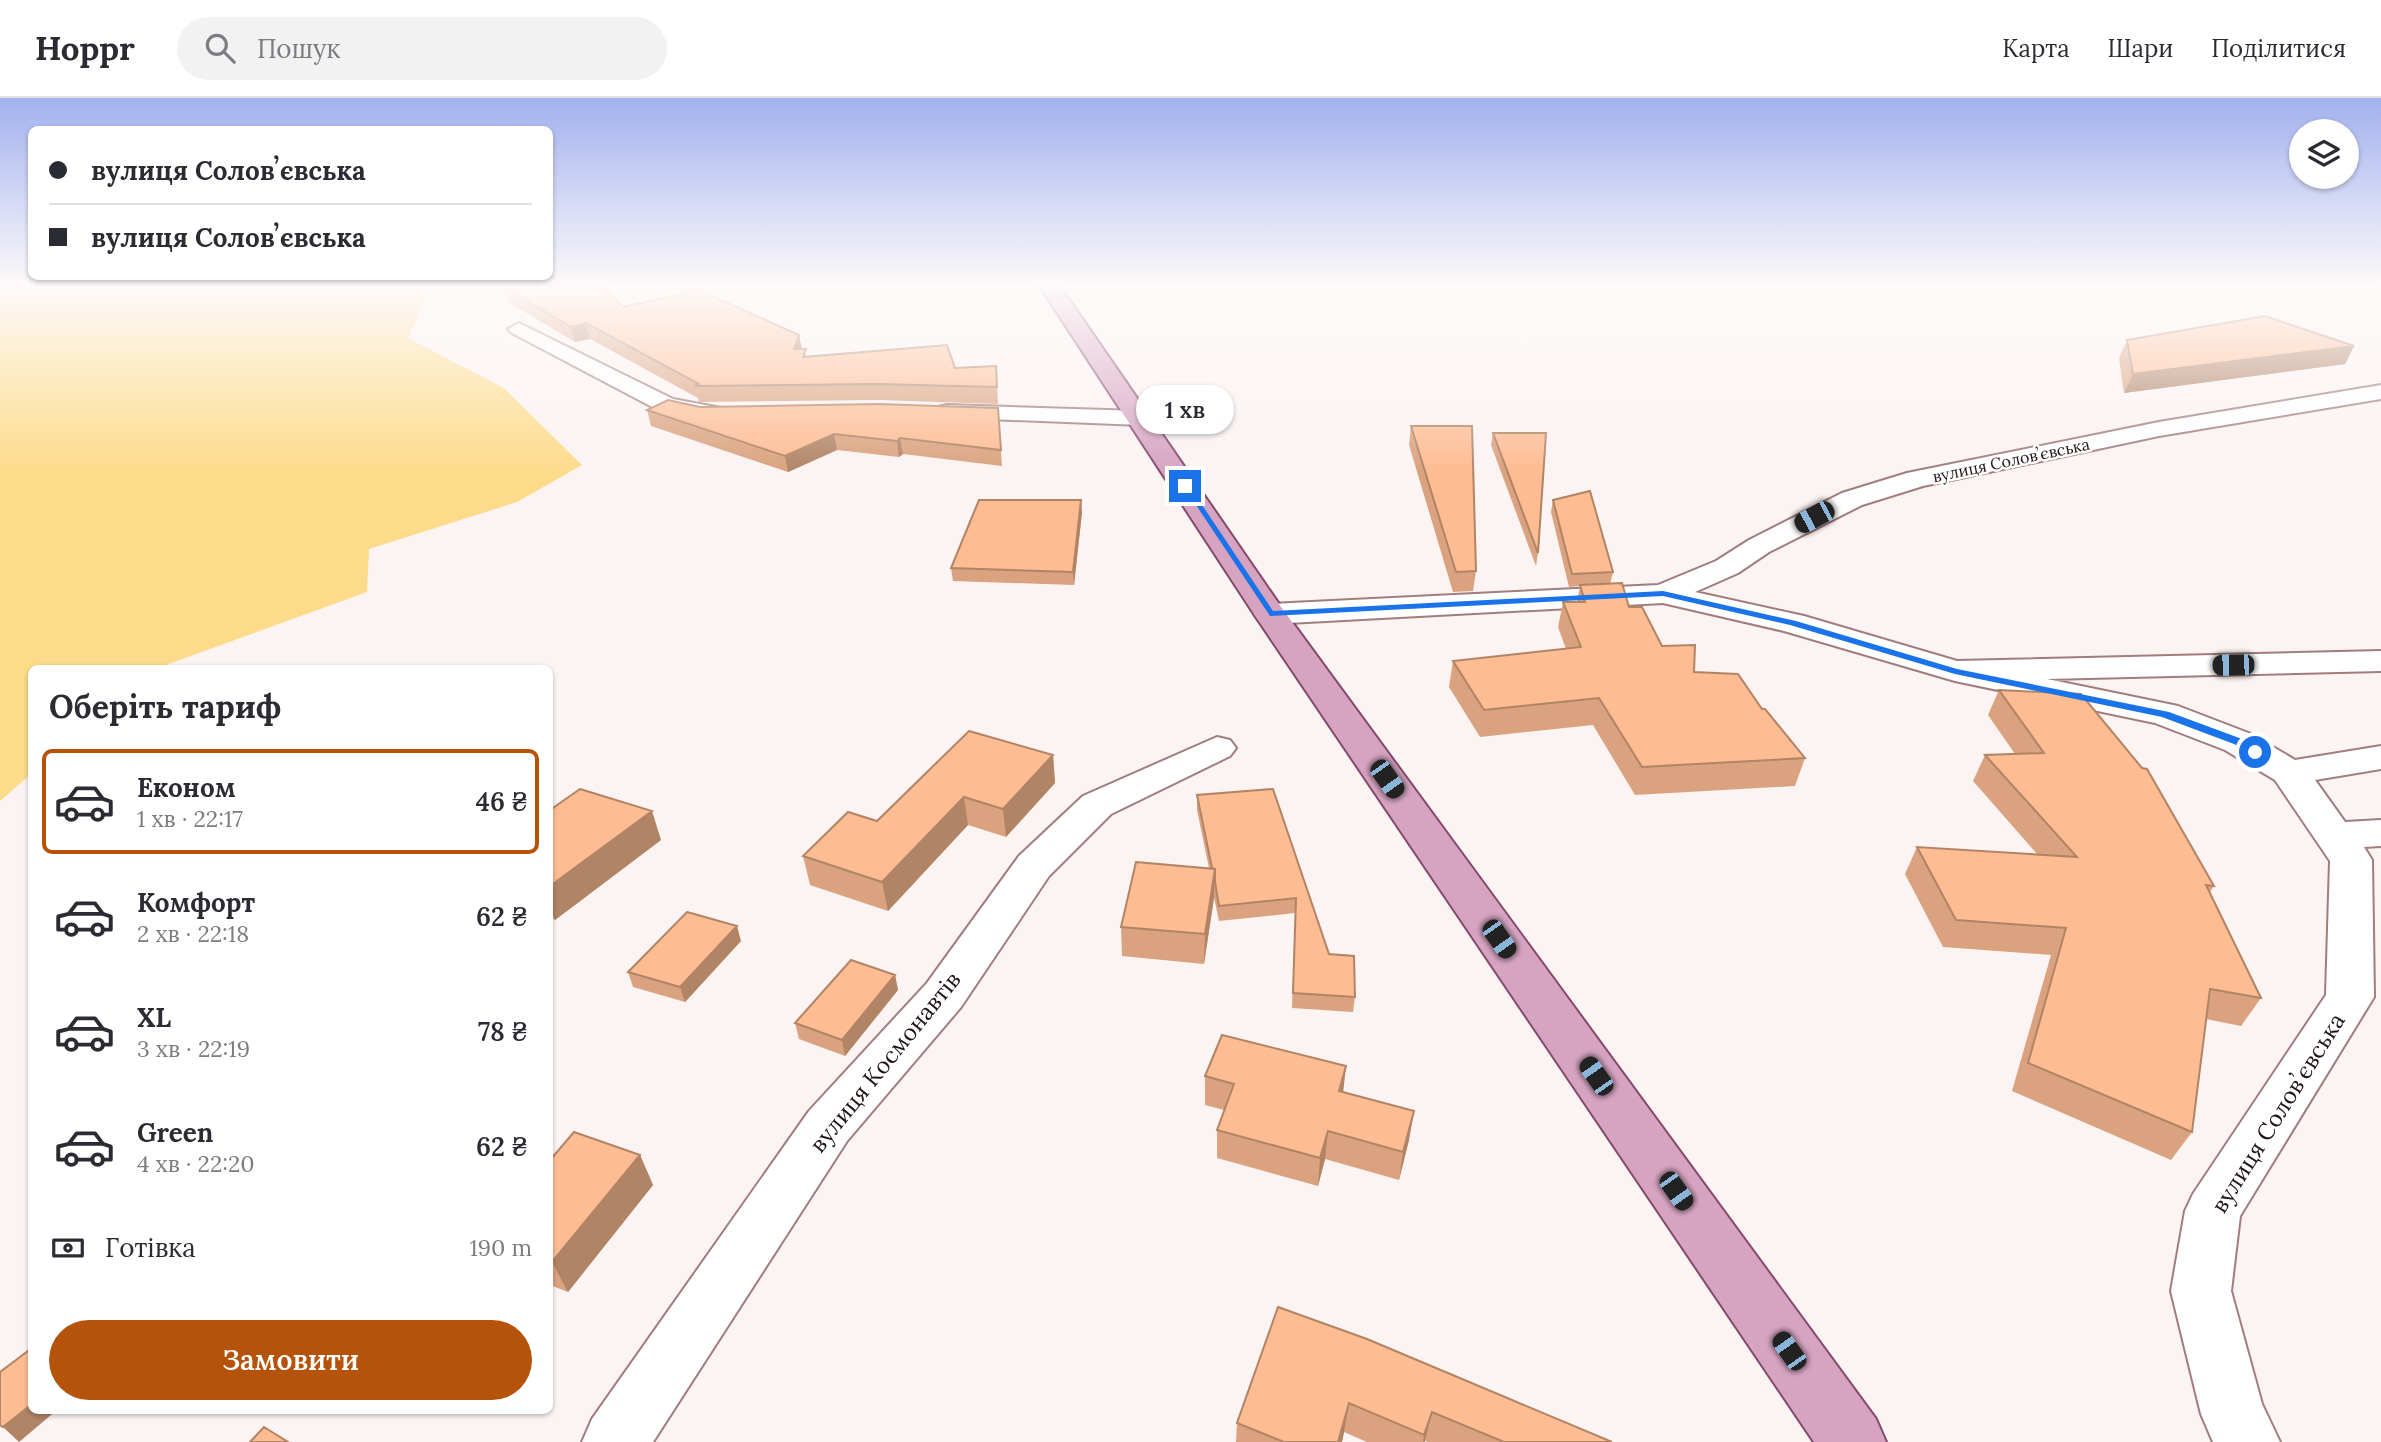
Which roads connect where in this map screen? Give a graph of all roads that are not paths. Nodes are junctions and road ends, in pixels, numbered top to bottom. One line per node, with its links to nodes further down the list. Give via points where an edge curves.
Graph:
1 (554, 348): 5 (street, via 666,405)
2 (1092, 348): 6 (main road)
3 (2381, 393): 7 (street, вулиця Соловʼєвська, via 2159,429 1917,479 1852,499 1727,567)
4 (921, 411): 6 (street)
5 (732, 413)
6 (1141, 418): 8 (main road)
7 (1663, 594): 8 (street, вулиця Соловʼєвська); 10 (street, вулиця Соловʼєвська, via 1805,626)
8 (1270, 614): 18 (main road)
9 (2378, 663): 10 (street, вулиця Соловʼєвська)
10 (1955, 671): 13 (street, вулиця Соловʼєвська, via 2165,714 2238,742)
11 (1217, 748): 17 (street, вулиця Космонавтів, via 1097,806 1034,866 944,995 828,1126)
12 (2381, 757): 13 (street)
13 (2289, 772): 15 (street, вулиця Соловʼєвська)
14 (2381, 833): 15 (street)
15 (2334, 836): 16 (street, вулиця Соловʼєвська, via 2351,860)
16 (2366, 960): 19 (street, вулиця Соловʼєвська, via 2350,997 2213,1210 2201,1291 2233,1414)
17 (615, 1442)
18 (1853, 1442)
19 (2247, 1442)

